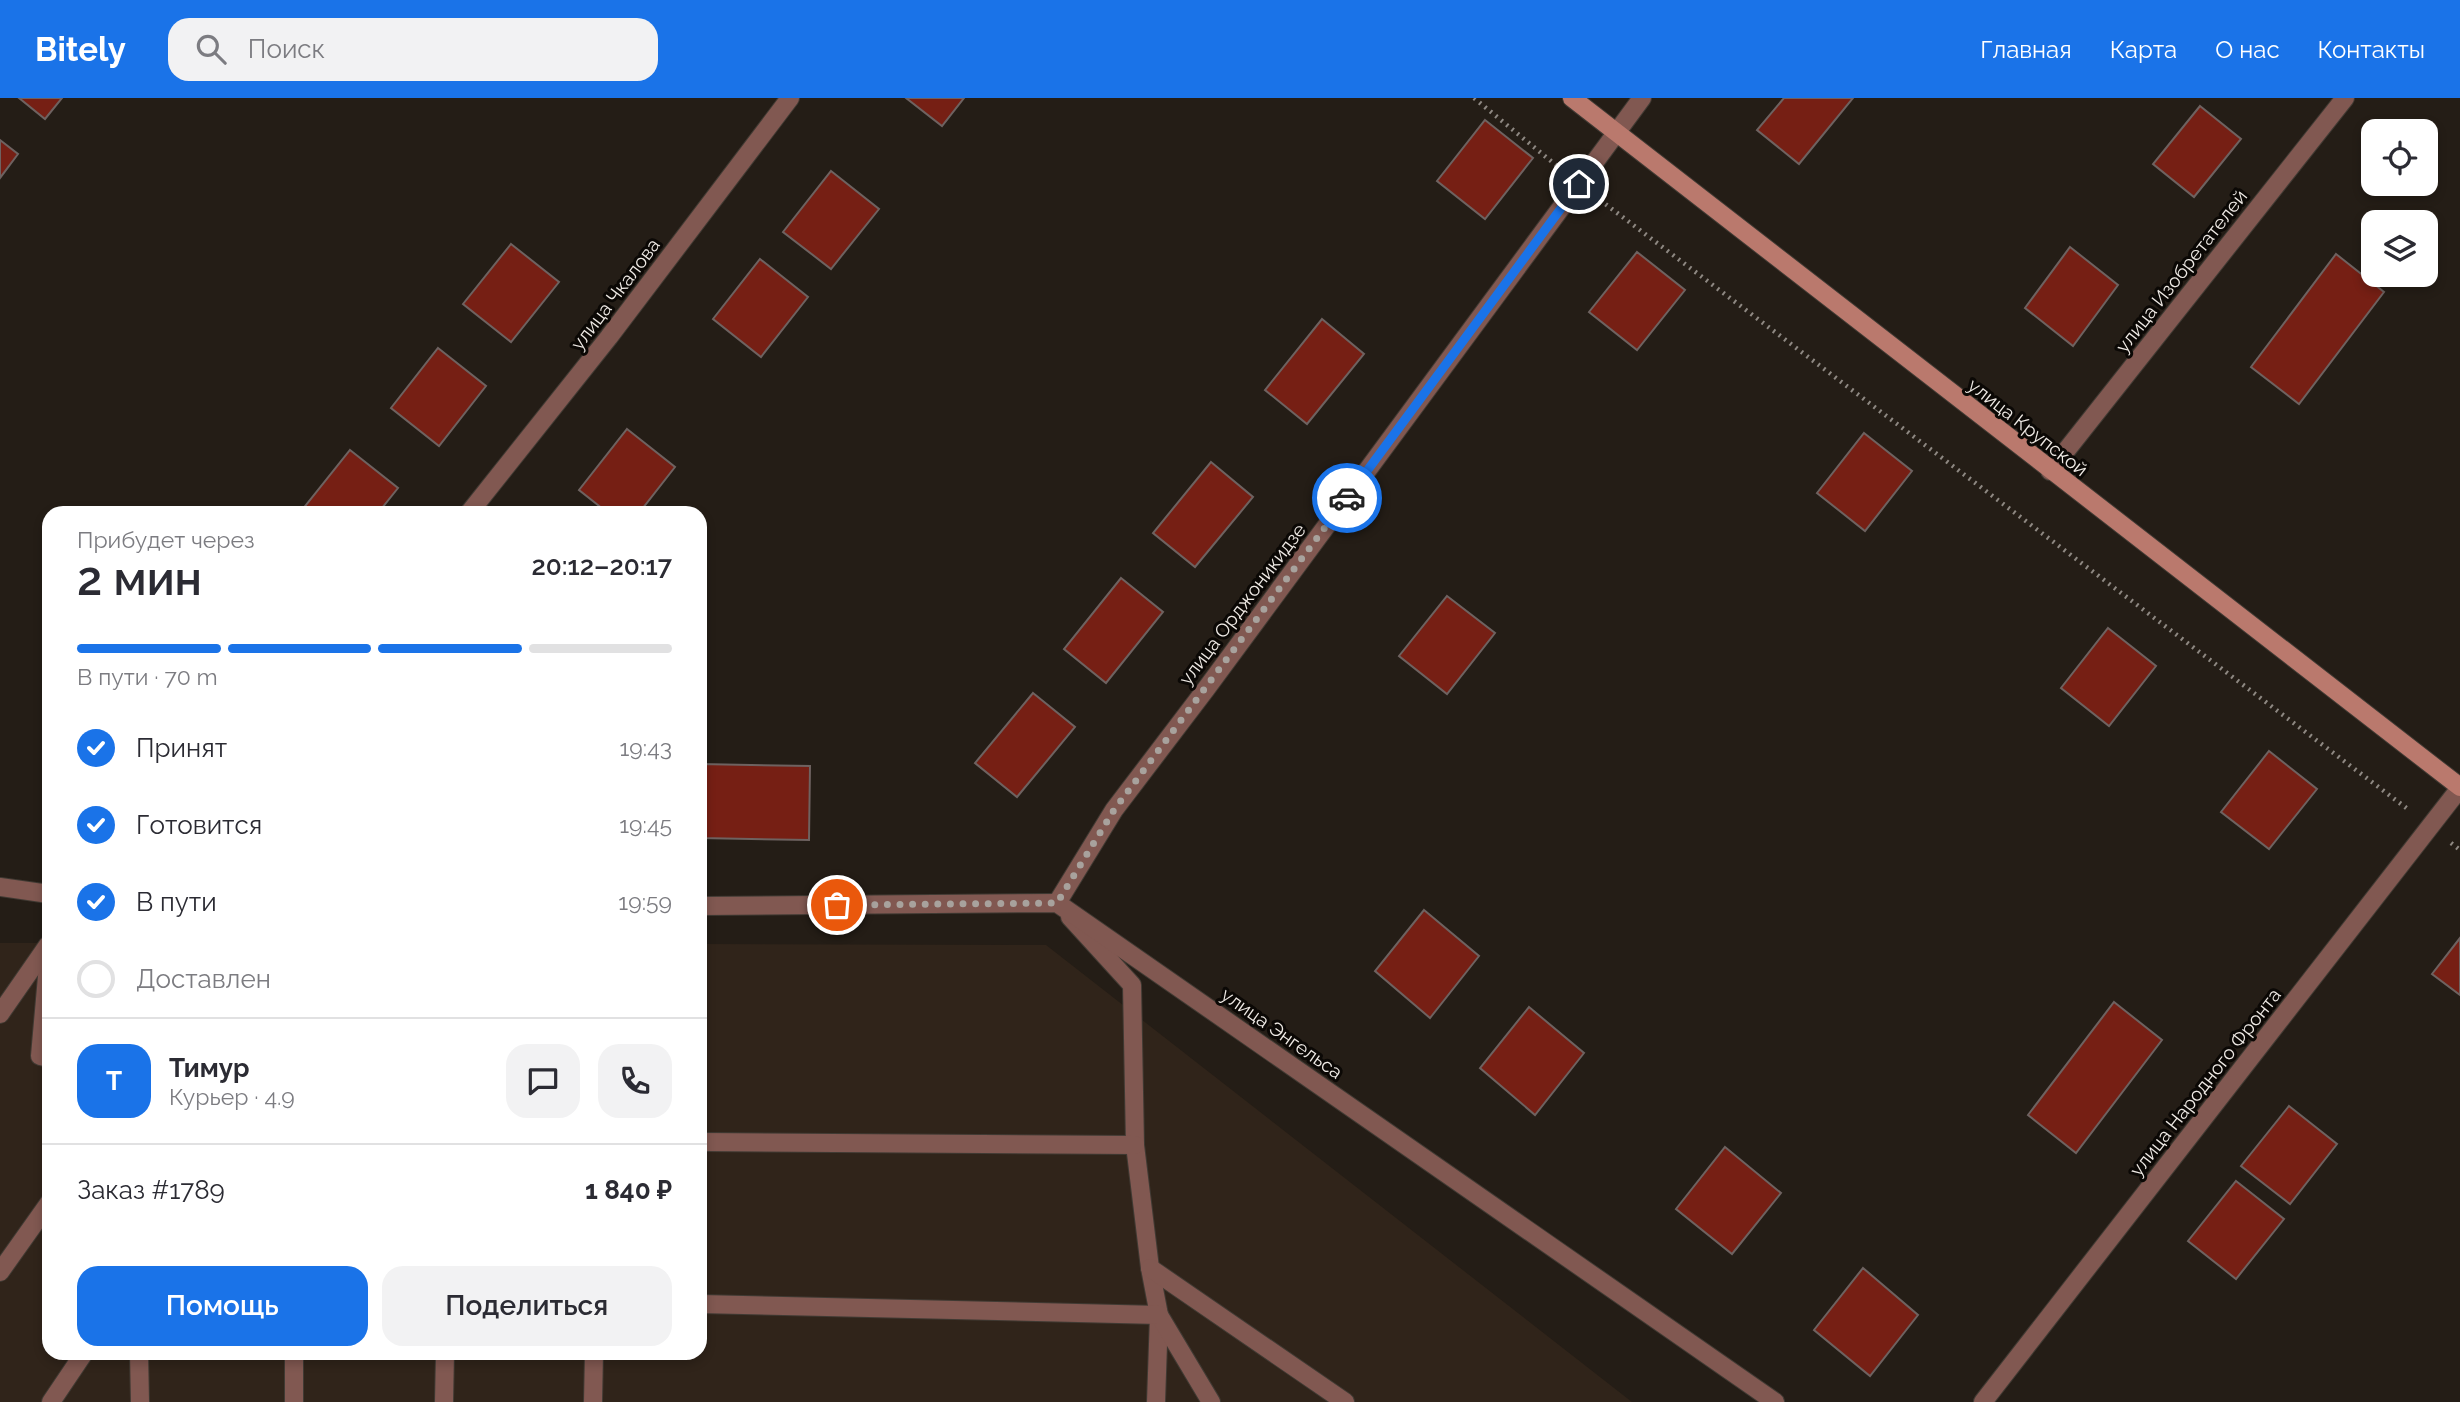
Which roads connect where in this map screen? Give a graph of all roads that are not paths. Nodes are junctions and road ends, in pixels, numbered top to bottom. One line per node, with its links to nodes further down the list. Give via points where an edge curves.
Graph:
1 (790, 98): 7 (street, улица Чкалова, via 610,337)
2 (1572, 98): 5 (main road, улица Крупской)
3 (1642, 98): 5 (street, улица Орджоникидзе)
4 (2345, 98): 6 (street, улица Изобретателей)
5 (1615, 132): 6 (main road, улица Крупской); 11 (street, улица Орджоникидзе, via 1114,810)
6 (2050, 471): 8 (main road, улица Крупской)
7 (475, 506)
8 (2460, 788): 38 (street, улица Народного Фронта)
9 (0, 887): 10 (street)
10 (42, 893)
11 (1057, 903): 12 (street); 18 (street, via 1132,985); 37 (street, улица Энгельса)
12 (707, 906)
13 (42, 954): 14 (street)
14 (0, 1014)
15 (42, 1033): 16 (street)
16 (42, 1056)
17 (707, 1142): 18 (street)
18 (1135, 1145): 20 (street)
19 (42, 1213): 21 (street)
20 (1150, 1268): 23 (street); 36 (street)
21 (0, 1272)
22 (707, 1304): 23 (street)
23 (1160, 1315): 34 (street); 35 (street)
24 (79, 1360): 29 (street)
25 (139, 1360): 30 (street)
26 (294, 1360): 31 (street)
27 (445, 1360): 32 (street)
28 (594, 1360): 33 (street)
29 (51, 1402)
30 (140, 1402)
31 (294, 1402)
32 (444, 1402)
33 (593, 1402)
34 (1156, 1402)
35 (1210, 1402)
36 (1345, 1402)
37 (1775, 1402)
38 (1983, 1402)

